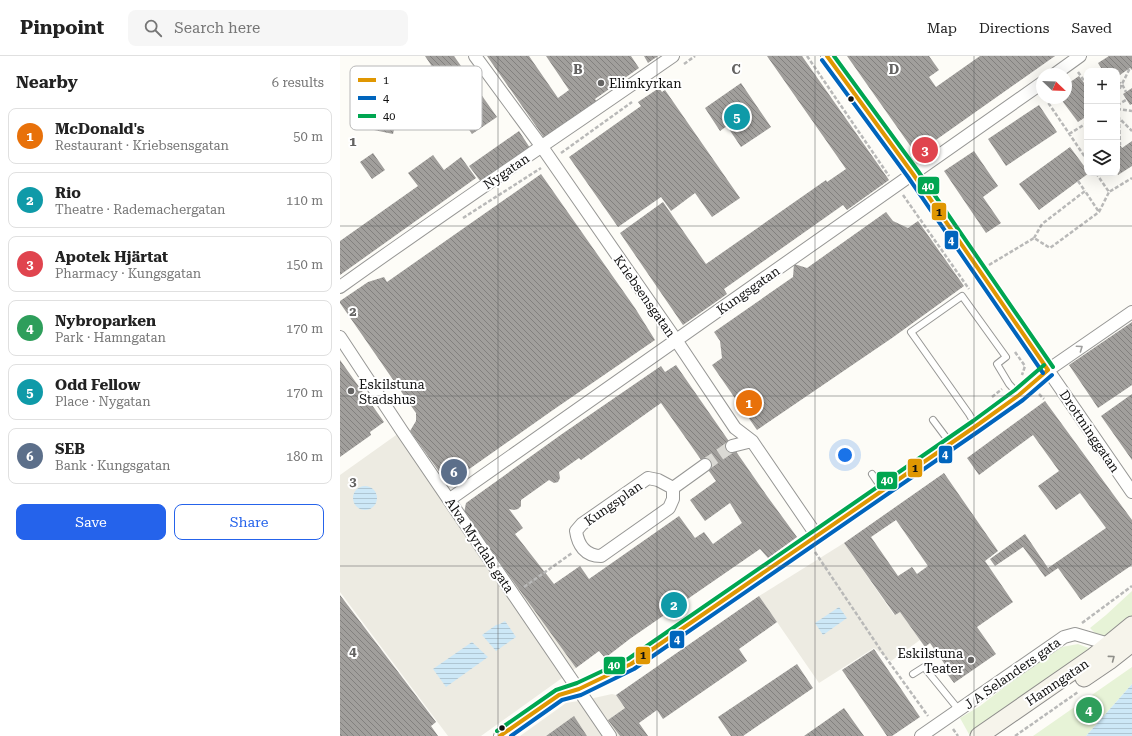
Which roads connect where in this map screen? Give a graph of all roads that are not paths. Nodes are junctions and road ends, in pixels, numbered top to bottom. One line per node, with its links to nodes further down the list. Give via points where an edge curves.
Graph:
1 (475, 56): 7 (street, Kriebsensgatan)
2 (673, 56): 7 (street, Nygatan)
3 (828, 56): 8 (street, Drottninggatan)
4 (1080, 56): 5 (street)
5 (1063, 68)
6 (1036, 87): 8 (street, Kungsgatan)
7 (542, 147): 9 (street, Nygatan); 12 (street, Kriebsensgatan)
8 (913, 174): 12 (street, Kungsgatan); 13 (street, Drottninggatan)
9 (340, 286)
10 (1132, 312): 13 (street, one-way to 10)
11 (340, 336): 31 (street, Alva Myrdals gata, via 402,432)
12 (676, 340): 17 (street, Kriebsensgatan, via 735,428); 25 (street, Kungsgatan)
13 (1048, 370): 14 (street); 24 (street, Drottninggatan)
14 (1019, 395): 16 (street); 16 (lane, via 997,364 1006,357 962,296 911,332)
15 (933, 420): 18 (lane)
16 (976, 426): 18 (street)
17 (752, 441): 19 (street); 26 (street, Kriebsensgatan)
18 (951, 444): 23 (street)
19 (732, 446)
20 (705, 465): 22 (street)
21 (872, 474): 23 (lane)
22 (673, 488): 22 (street, Kungsplan, via 648,478 582,524 576,531 577,540 592,556 601,556 670,508)
23 (883, 490): 26 (street)
24 (1132, 492)
25 (453, 497)
26 (812, 538): 31 (street, via 631,664)
27 (1132, 625): 29 (street, Hamngatan)
28 (1132, 643): 37 (street, Hamngatan, one-way to 28)
29 (1109, 644): 32 (street, J A Selanders gata, via 1075,634 1064,637); 36 (street, Hamngatan, via 1093,658)
30 (913, 674): 32 (lane, via 924,667)
31 (578, 689): 33 (street, via 559,695); 34 (street, Alva Myrdals gata)
32 (959, 710): 35 (street, J A Selanders gata)
33 (500, 736)
34 (610, 736)
35 (921, 736)
36 (979, 736)
37 (999, 736)

